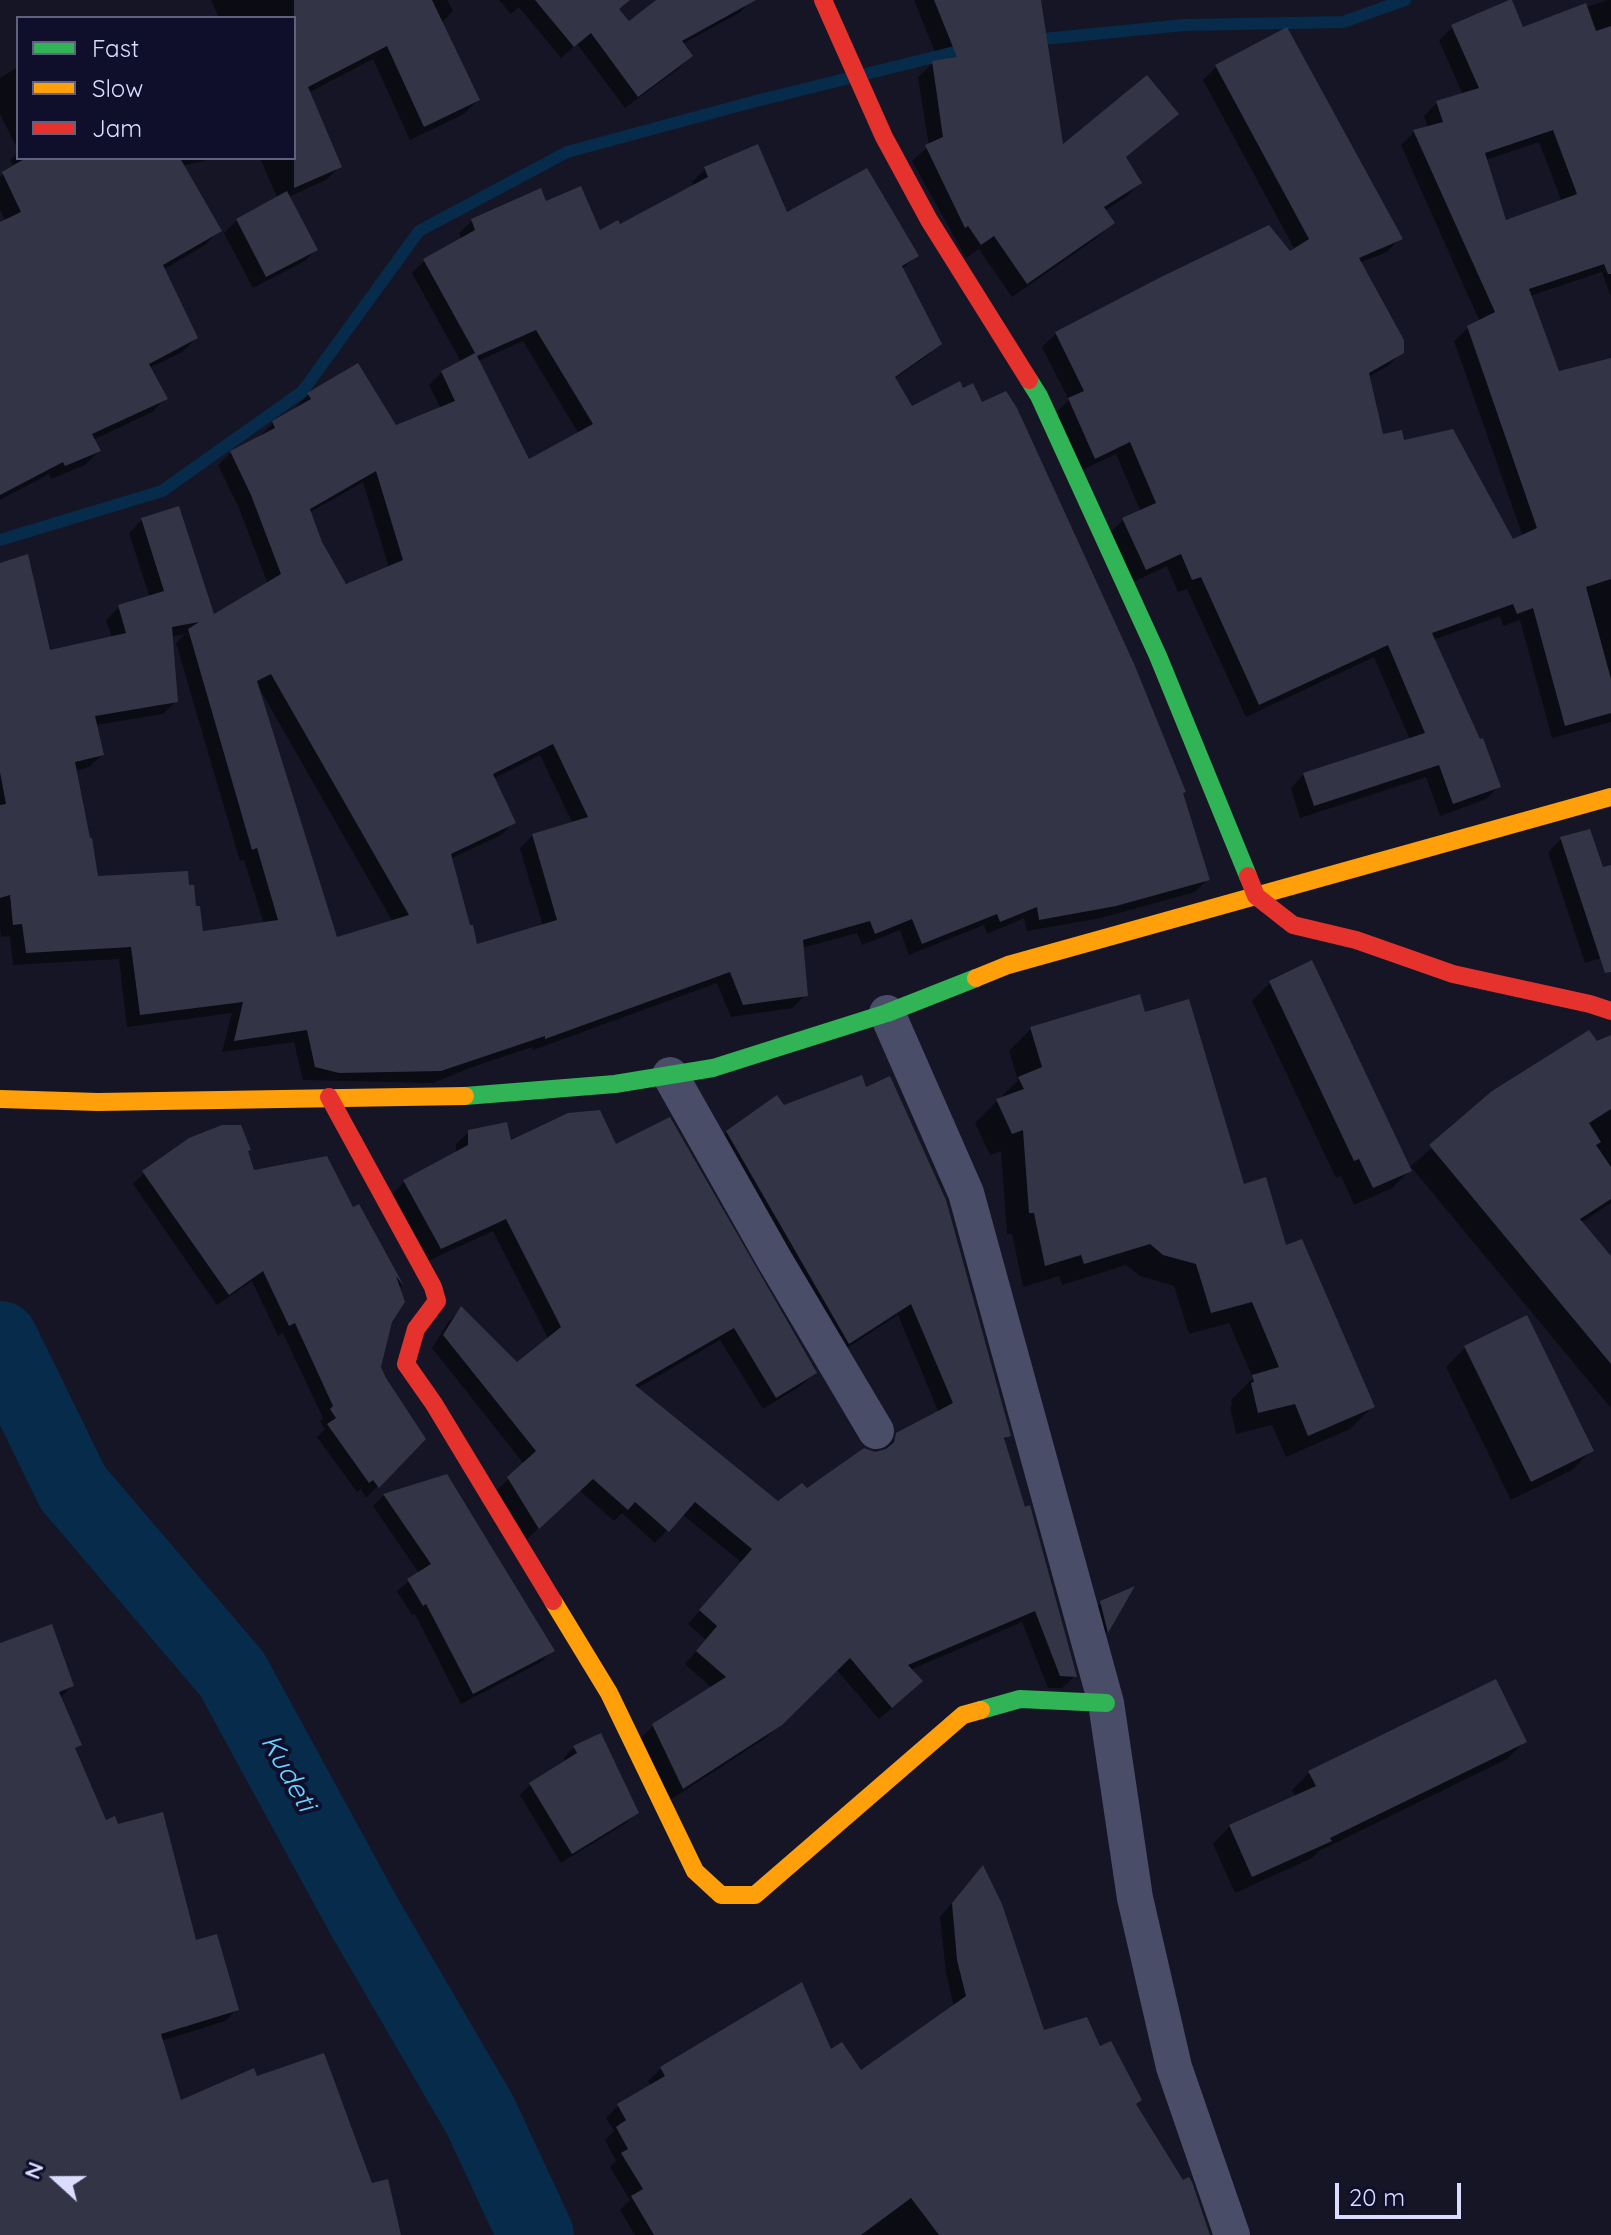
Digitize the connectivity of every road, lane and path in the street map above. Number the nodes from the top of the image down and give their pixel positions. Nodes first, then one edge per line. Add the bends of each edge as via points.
1 (823, 0) edge
2 (1611, 797) edge
3 (1256, 896) junction
4 (1611, 1011) edge
5 (887, 1013) junction
6 (670, 1075) junction
7 (329, 1097) junction
8 (0, 1099) edge
9 (876, 1431) dead end
10 (1106, 1703) junction
11 (1232, 2235) edge

1 - 3 street via 884,137 929,220 1039,396 1158,656
2 - 3 street
3 - 4 street via 1293,925 1356,940 1453,974
3 - 5 street via 1008,965
5 - 6 street via 713,1068
5 - 10 street via 966,1193
6 - 7 street via 464,1096
6 - 9 street
7 - 8 street
7 - 10 street via 433,1287 437,1301 416,1329 406,1364 609,1693 695,1871 721,1895 755,1895 963,1715 1020,1699
10 - 11 street via 1135,1898 1174,2067

